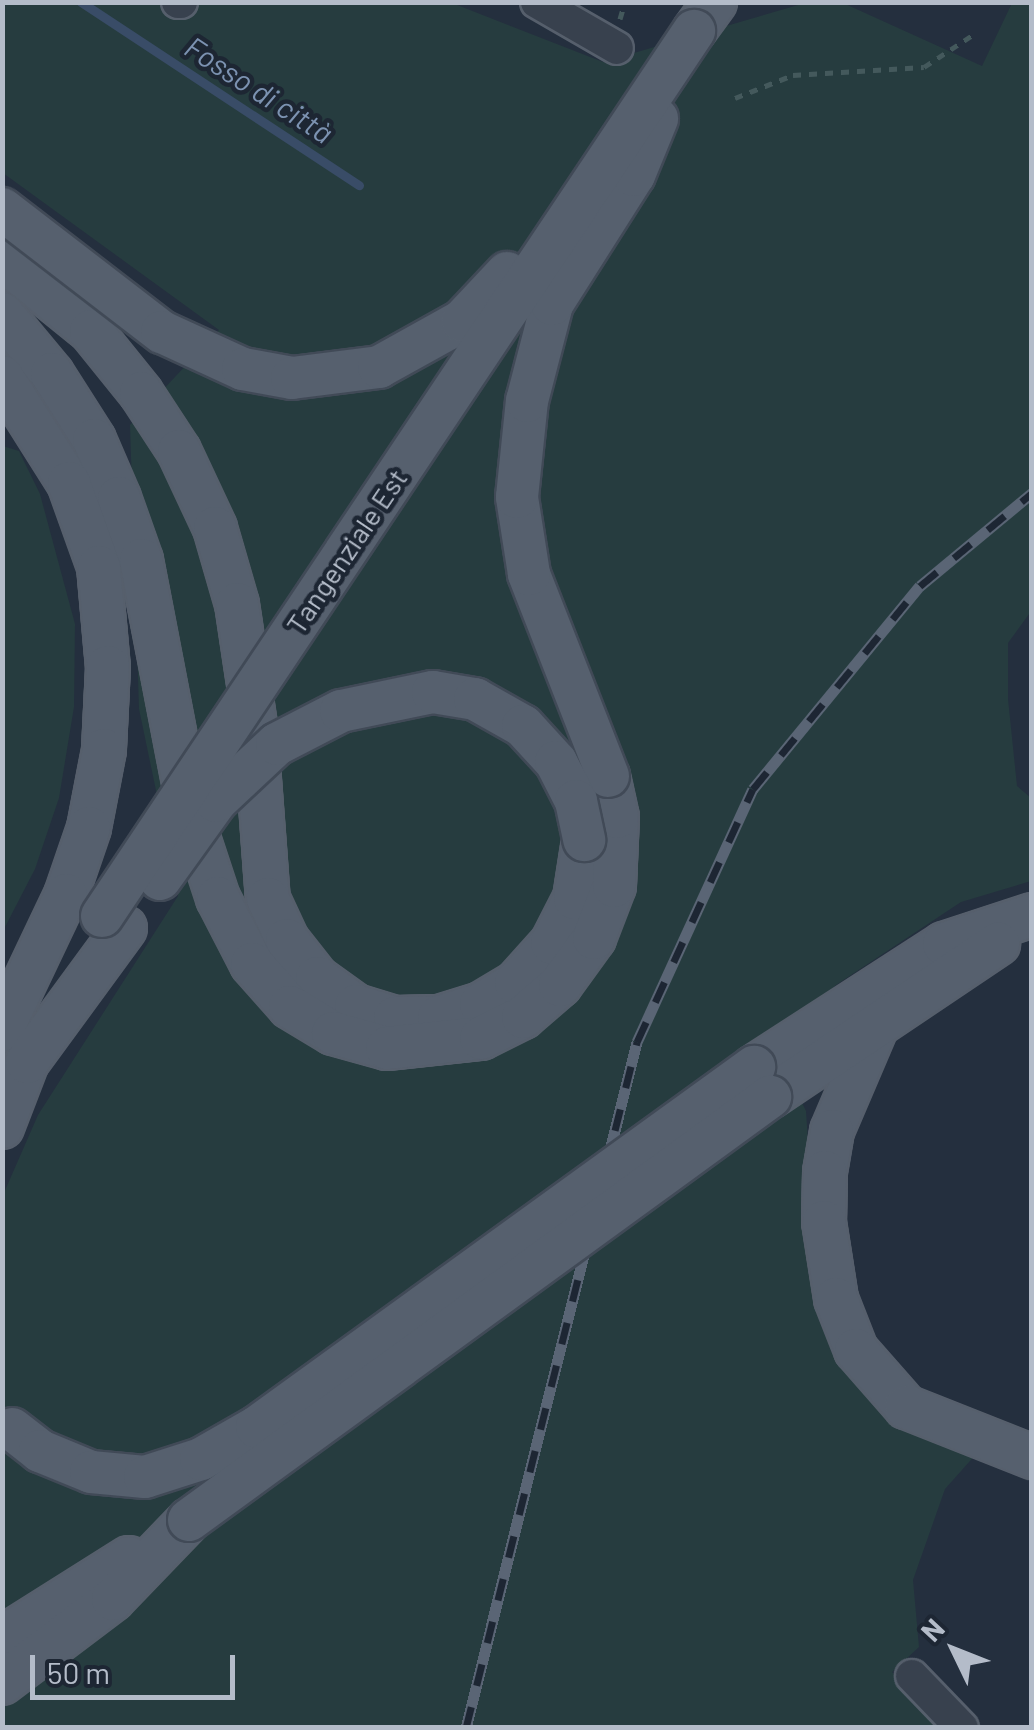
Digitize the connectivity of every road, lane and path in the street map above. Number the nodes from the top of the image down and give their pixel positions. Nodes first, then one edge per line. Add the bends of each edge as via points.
1 (537, 2) edge
2 (704, 17) edge
3 (974, 34) dead end
4 (617, 48) dead end
5 (735, 98) dead end
6 (2, 209) edge
7 (2, 260) edge
8 (2, 314) edge
9 (2, 377) edge
10 (98, 913) junction
11 (1032, 918) edge
12 (878, 1023) junction
13 (15, 1046) edge
14 (762, 1082) junction
15 (2, 1114) edge
16 (2, 1127) edge
17 (7, 1423) edge
18 (1032, 1457) edge
19 (189, 1520) junction
20 (2, 1638) edge
21 (912, 1676) dead end
22 (2, 1683) edge
23 (962, 1728) edge

1 - 4 street
2 - 6 main road, bridge via 462,321 379,367 292,378 198,352 162,332
2 - 8 main road, bridge via 634,175 552,304 527,401 517,497 530,574 608,776 617,817 614,886 594,938 560,985 523,1017 481,1038 387,1048 333,1033 290,1007 252,964 218,898 189,810 141,560 119,498 94,440
2 - 10 main road, Tangenziale Est, bridge
3 - 5 path via 924,67 793,76
7 - 10 main road, bridge via 92,332 141,393 215,528 238,604 255,724 257,760 258,778 262,852 268,898 287,940 317,978 356,1006 396,1018 438,1017 481,1004 516,983 552,944 575,898 584,840 576,802 556,762 523,726 476,700 432,692 389,697 341,711 277,744 265,756 253,767 216,801
9 - 10 main road via 69,483 99,567 108,666 104,750 89,828
10 - 13 main road, Tangenziale Est
11 - 12 main road
11 - 14 main road via 944,944
12 - 14 main road
12 - 18 main road via 832,1131 824,1222 836,1298 856,1350 906,1407
13 - 15 main road, Tangenziale Est
13 - 16 main road
14 - 17 main road, bridge via 258,1428 201,1460 145,1477 91,1472 40,1451
14 - 19 main road, bridge
19 - 20 main road
19 - 22 main road via 113,1600
21 - 23 street

